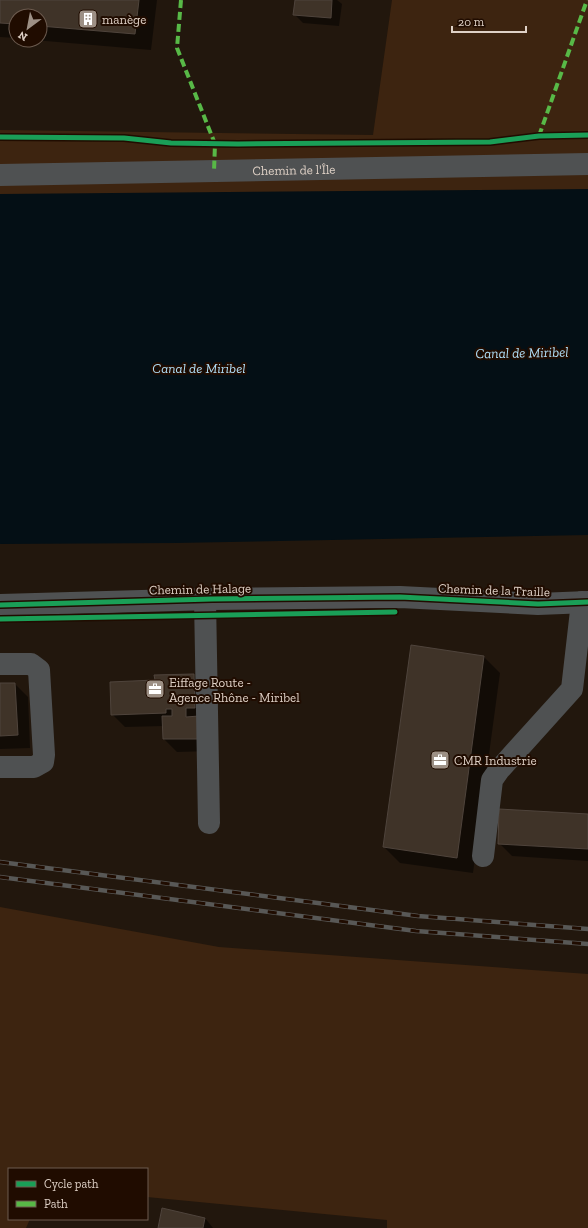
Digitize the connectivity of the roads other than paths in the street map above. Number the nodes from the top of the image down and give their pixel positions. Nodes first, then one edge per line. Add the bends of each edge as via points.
1 (588, 164) edge
2 (0, 175) edge
3 (400, 596) joint
4 (205, 599) junction
5 (585, 602) edge
6 (0, 605) edge
7 (0, 664) edge
8 (0, 767) edge
9 (209, 823) dead end
10 (483, 856) dead end

1 - 2 street, Chemin de l'Île
3 - 4 street, Chemin de Halage
3 - 5 street, Chemin de la Traille via 538,604
4 - 6 street, Chemin de Halage
4 - 9 street
5 - 10 street via 572,689 492,780
7 - 8 street via 31,664 40,670 44,755 43,762 34,767

